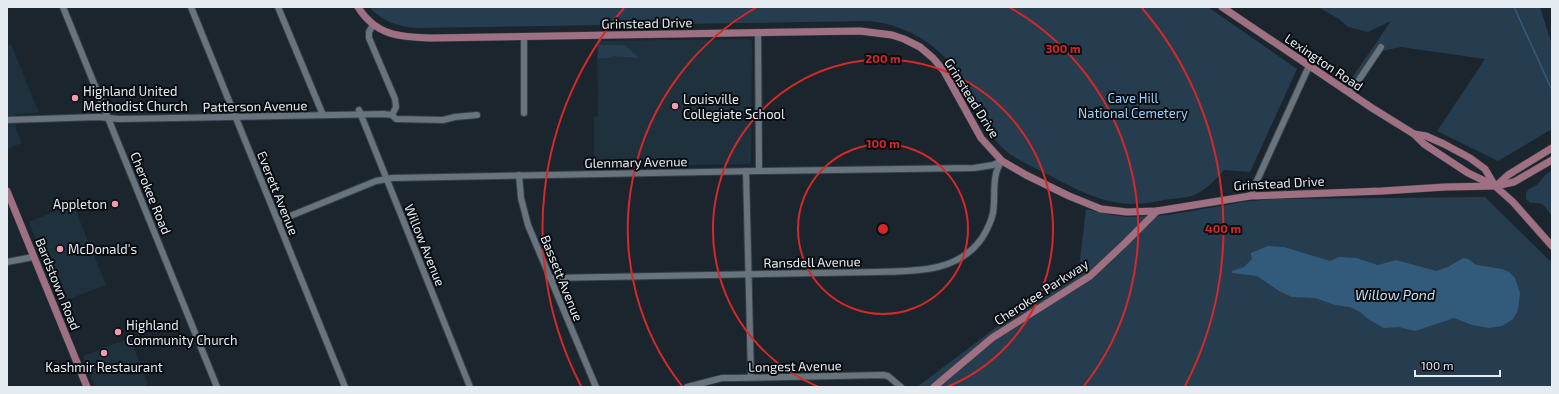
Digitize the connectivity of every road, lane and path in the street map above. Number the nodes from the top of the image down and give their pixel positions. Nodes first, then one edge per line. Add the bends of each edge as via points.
1 (62, 7) edge
2 (191, 7) edge
3 (278, 7) edge
4 (358, 7) edge
5 (1222, 7) edge
6 (373, 25) junction
7 (758, 33) junction
8 (524, 37) junction
9 (1381, 47) dead end
10 (1309, 66) junction
11 (1350, 93) junction
12 (360, 113) junction
13 (524, 113) dead end
14 (323, 115) junction
15 (392, 115) junction
16 (477, 115) dead end
17 (236, 117) junction
18 (108, 118) junction
19 (7, 120) edge
20 (1414, 134) junction
21 (1552, 148) edge
22 (1552, 160) edge
23 (1002, 161) junction
24 (746, 171) junction
25 (759, 171) junction
26 (519, 175) junction
27 (386, 179) junction
28 (1496, 186) junction
29 (7, 191) edge
30 (1250, 196) junction
31 (1157, 211) junction
32 (278, 221) junction
33 (1552, 246) edge
34 (33, 257) junction
35 (7, 262) edge
36 (749, 274) junction
37 (550, 278) junction
38 (751, 377) junction
39 (87, 387) edge
40 (217, 387) edge
41 (345, 387) edge
42 (470, 387) edge
43 (596, 387) edge
44 (688, 387) edge
45 (901, 387) edge
46 (934, 387) edge

1 - 18 street, Cherokee Road
2 - 17 street, Everett Avenue
3 - 14 street
4 - 6 main road, Grinstead Drive
5 - 10 main road, Lexington Road
6 - 8 main road, Grinstead Drive via 387,33 406,37
6 - 15 street via 369,38 395,99 396,107
7 - 8 main road, Grinstead Drive
7 - 23 main road, Grinstead Drive via 873,32 892,35 912,43 930,55 944,71 981,138
7 - 25 street
8 - 13 street
9 - 11 street
10 - 11 main road, Lexington Road
10 - 30 street
11 - 20 main road, Lexington Road
12 - 14 street, Patterson Avenue
12 - 15 street, Patterson Avenue
12 - 27 street, Willow Avenue
14 - 17 street, Patterson Avenue
15 - 16 street, Patterson Avenue via 396,119 443,120
17 - 18 street, Patterson Avenue
17 - 32 street, Everett Avenue
18 - 19 street, Patterson Avenue
18 - 40 street, Cherokee Road
20 - 28 main road, Lexington Road via 1424,144 1468,173
20 - 28 main road, Lexington Road via 1426,136 1470,158 1485,169
21 - 28 main road via 1508,175
22 - 28 main road, Grinstead Drive via 1514,182
23 - 25 street, Glenmary Avenue via 993,166 974,168
23 - 31 main road, Grinstead Drive via 1069,196 1101,209 1127,212
23 - 36 street, Ransdell Avenue via 996,172 994,202 988,228 962,258 914,271
24 - 25 street, Glenmary Avenue
24 - 26 street, Glenmary Avenue
24 - 36 street
26 - 27 street, Glenmary Avenue
26 - 37 street, Bassett Avenue via 524,212
27 - 32 street, Glenmary Avenue
27 - 42 street, Willow Avenue
28 - 30 main road, Grinstead Drive
28 - 33 main road, Lexington Road
29 - 34 main road, Bardstown Road
30 - 31 main road, Grinstead Drive
31 - 46 main road, Cherokee Parkway via 1090,276 992,338
32 - 41 street, Everett Avenue
34 - 35 street
34 - 39 main road, Bardstown Road
36 - 37 street, Ransdell Avenue
36 - 38 street
37 - 43 street, Bassett Avenue
38 - 44 street, Longest Avenue via 722,378
38 - 45 street, Longest Avenue via 883,375

